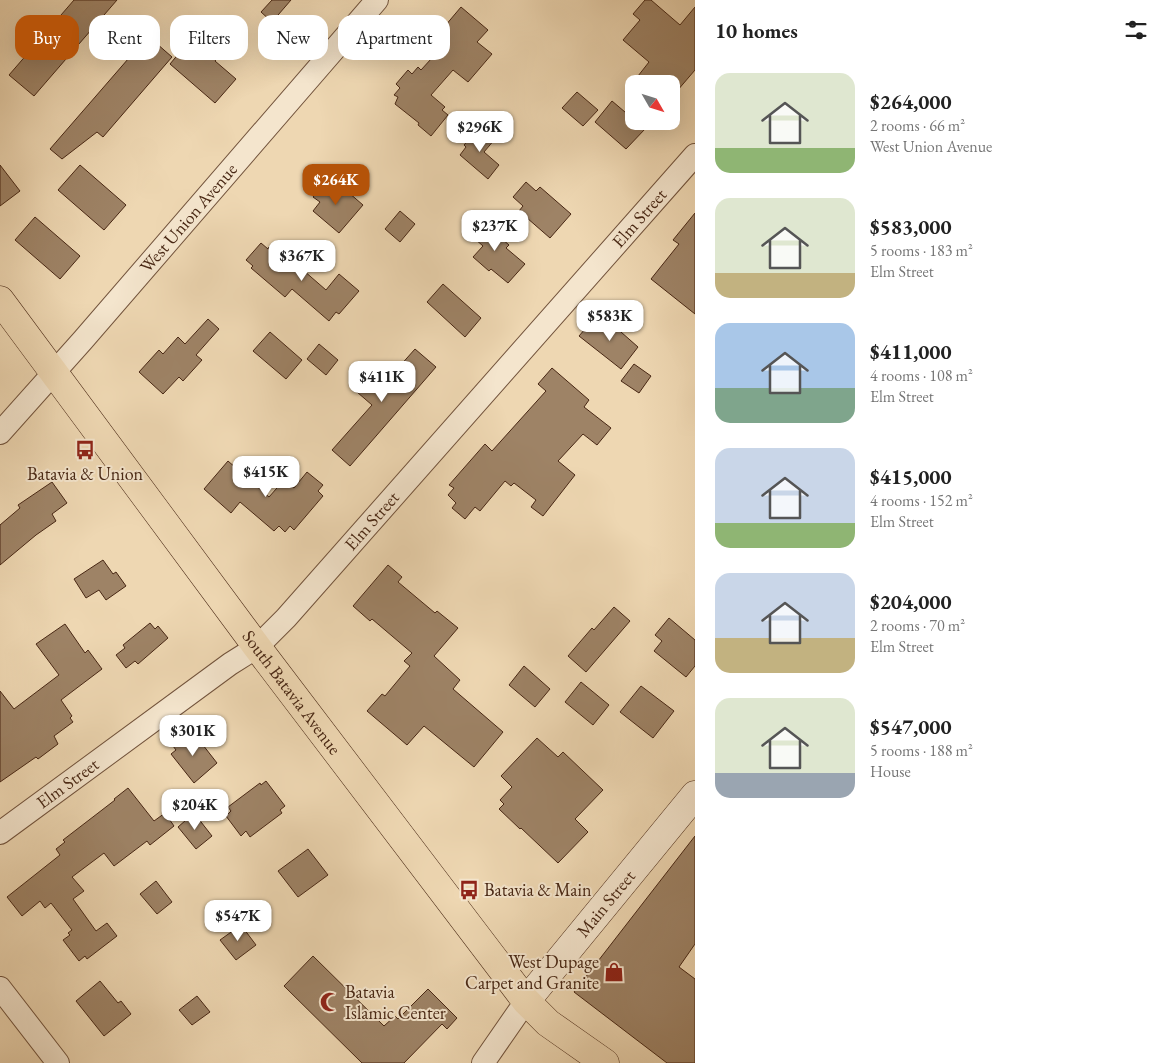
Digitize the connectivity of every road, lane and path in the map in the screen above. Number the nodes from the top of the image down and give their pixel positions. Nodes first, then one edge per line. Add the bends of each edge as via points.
1 (377, 0) edge
2 (695, 155) edge
3 (0, 300) edge
4 (54, 373) junction
5 (0, 434) edge
6 (257, 648) junction
7 (695, 795) edge
8 (0, 833) edge
9 (0, 988) edge
10 (526, 1001) junction
11 (58, 1063) edge
12 (483, 1063) edge
13 (605, 1063) edge

1 - 4 street, West Union Avenue
2 - 6 street, Elm Street
3 - 4 main road, South Batavia Avenue
4 - 5 street, West Union Avenue
4 - 6 main road, South Batavia Avenue
6 - 8 street, Elm Street via 230,664
6 - 10 main road, South Batavia Avenue
7 - 10 main road, Main Street
9 - 11 street
10 - 12 street, Main Street
10 - 13 main road, South Batavia Avenue via 548,1023

